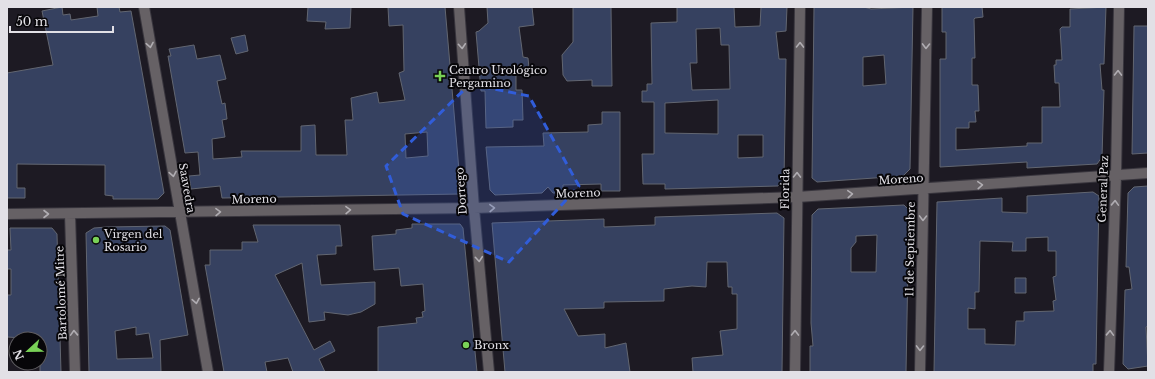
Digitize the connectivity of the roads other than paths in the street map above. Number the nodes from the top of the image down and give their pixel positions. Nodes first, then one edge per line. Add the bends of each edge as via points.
1 (144, 7) edge
2 (459, 7) edge
3 (800, 7) edge
4 (927, 7) edge
5 (1120, 7) edge
6 (1148, 173) edge
7 (1116, 176) junction
8 (923, 190) junction
9 (797, 197) junction
10 (474, 208) junction
11 (179, 212) junction
12 (7, 214) edge
13 (70, 214) junction
14 (75, 372) edge
15 (208, 372) edge
16 (489, 372) edge
17 (795, 372) edge
18 (920, 372) edge
19 (1109, 372) edge

1 -> 11 street, Saavedra
2 -> 10 street, Dorrego
9 -> 3 street, Florida
4 -> 8 street, 11 de Septiembre
7 -> 5 street, General Paz
6 - 7 street, Moreno
8 -> 7 street, Moreno
19 -> 7 street, General Paz
9 -> 8 street, Moreno
8 -> 18 street, 11 de Septiembre
10 -> 9 street, Moreno
17 -> 9 street, Florida
11 -> 10 street, Moreno
10 -> 16 street, Dorrego
11 - 13 street, Moreno
11 -> 15 street, Saavedra
12 -> 13 street, Moreno
14 -> 13 street, Bartolomé Mitre

